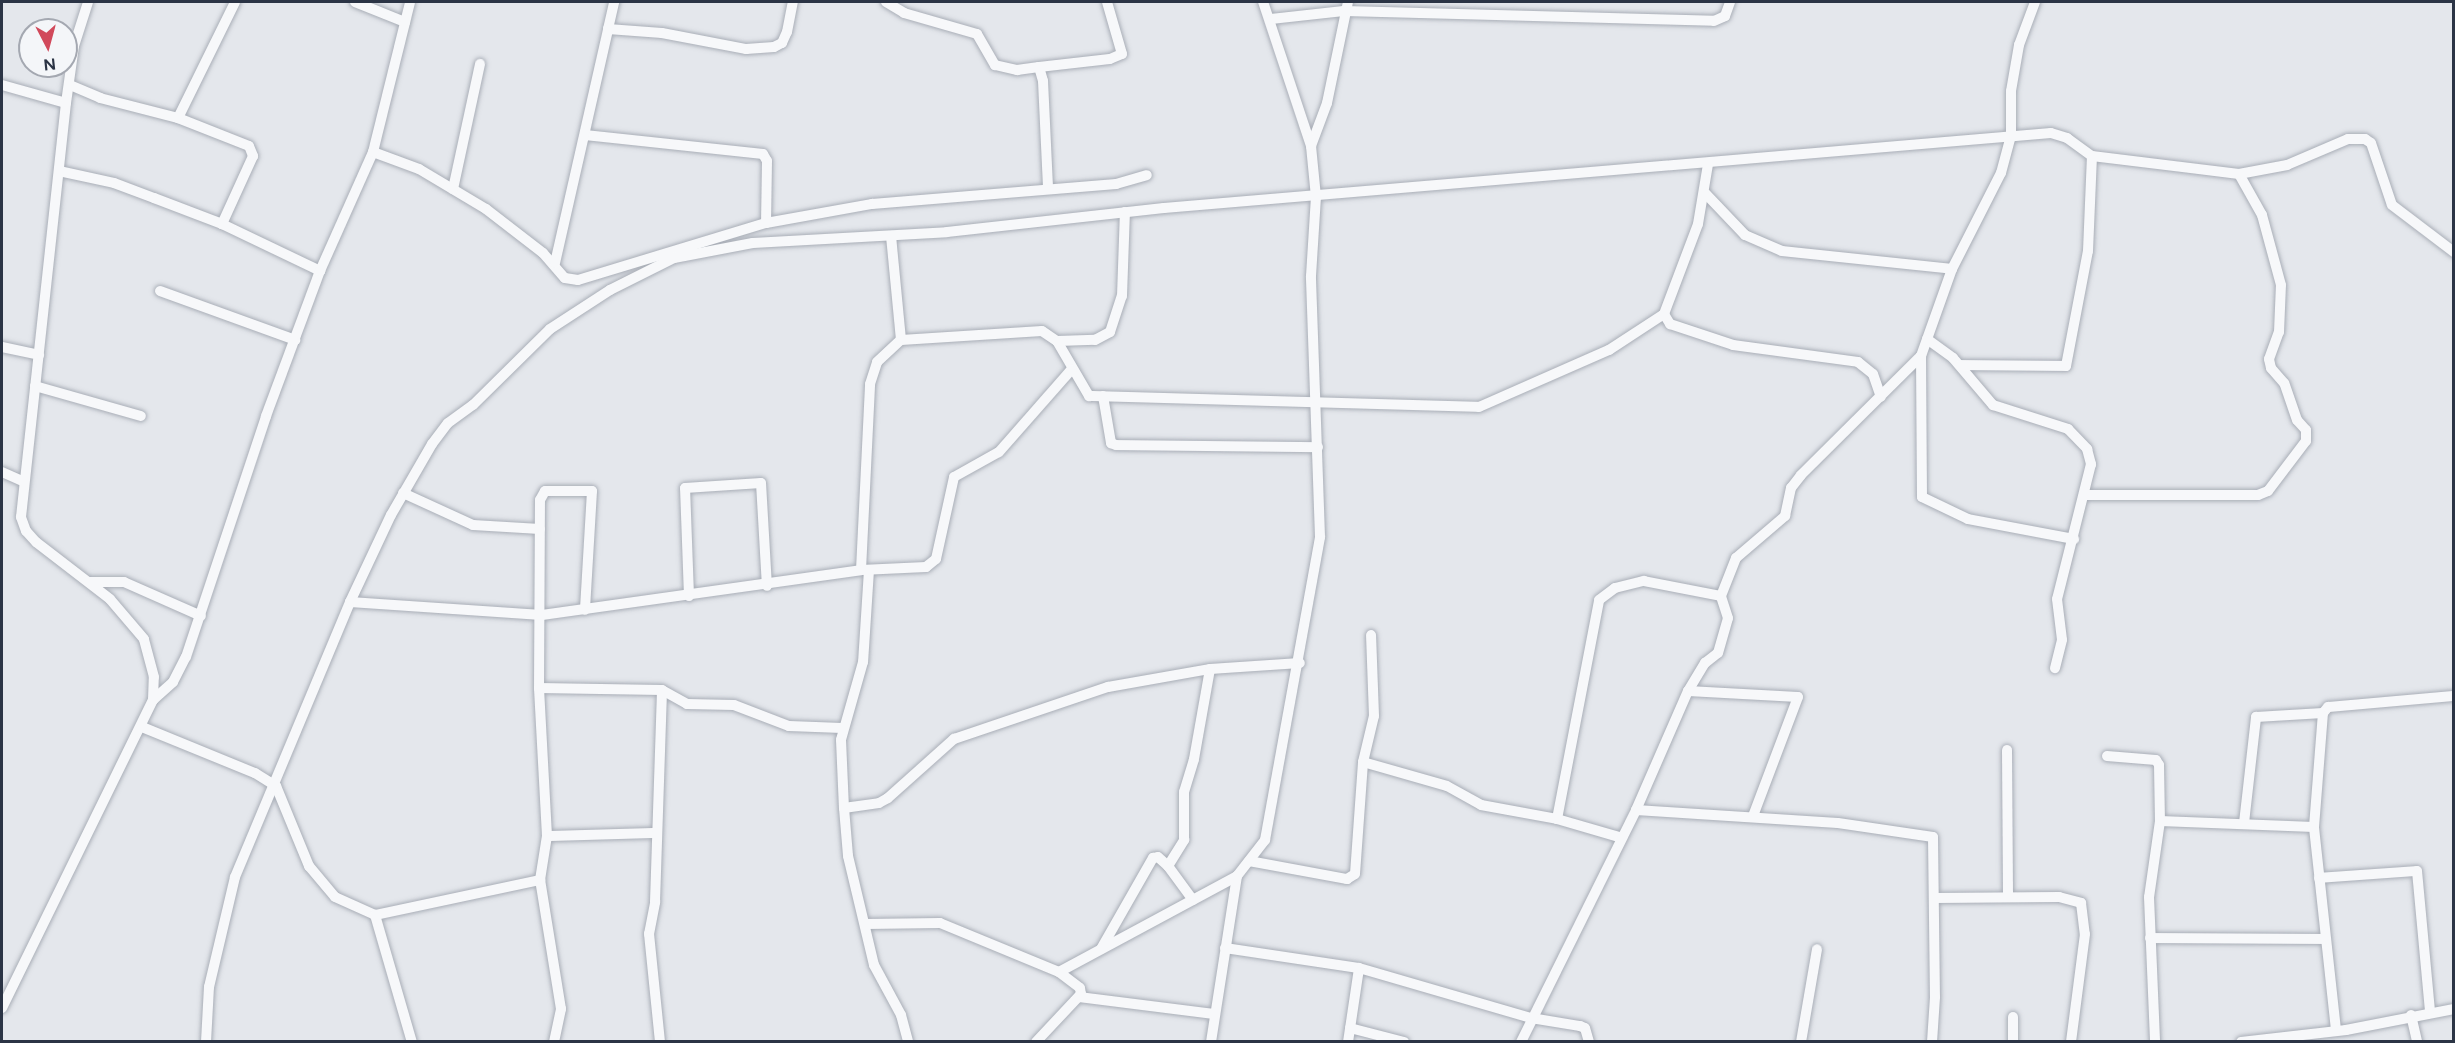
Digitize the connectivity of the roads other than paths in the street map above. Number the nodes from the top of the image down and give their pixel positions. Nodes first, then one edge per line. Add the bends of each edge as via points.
1 (88, 2) edge
2 (235, 2) edge
3 (355, 2) edge
4 (410, 2) edge
5 (614, 2) edge
6 (793, 2) edge
7 (886, 2) edge
8 (1107, 2) edge
9 (1263, 2) edge
10 (1730, 2) edge
11 (2035, 2) edge
12 (1346, 6) edge
13 (1270, 19) junction
14 (405, 22) junction
15 (608, 29) junction
16 (480, 64) dead end
17 (1039, 68) junction
18 (2, 85) edge
19 (70, 85) junction
20 (66, 103) junction
21 (178, 118) junction
22 (585, 135) junction
23 (2011, 135) junction
24 (1311, 146) junction
25 (373, 152) junction
26 (2092, 156) junction
27 (1708, 164) junction
28 (59, 171) junction
29 (2239, 174) junction
30 (1147, 175) dead end
31 (1048, 188) junction
32 (453, 189) junction
33 (1705, 193) junction
34 (1316, 197) junction
35 (1125, 212) junction
36 (766, 223) junction
37 (222, 224) junction
38 (891, 236) junction
39 (2454, 252) edge
40 (555, 263) junction
41 (1952, 269) junction
42 (320, 271) junction
43 (160, 291) dead end
44 (1664, 314) junction
45 (1927, 339) junction
46 (295, 340) junction
47 (901, 340) junction
48 (1057, 341) junction
49 (2, 347) edge
50 (39, 356) junction
51 (1921, 356) junction
52 (1960, 365) junction
53 (1071, 370) junction
54 (35, 386) junction
55 (1103, 396) junction
56 (1881, 396) junction
57 (1316, 404) junction
58 (141, 416) dead end
59 (1318, 447) junction
60 (2, 472) edge
61 (24, 482) junction
62 (403, 493) junction
63 (2084, 495) junction
64 (540, 530) junction
65 (2074, 539) junction
66 (865, 570) junction
67 (89, 582) junction
68 (767, 586) junction
69 (689, 596) junction
70 (1721, 596) junction
71 (350, 602) junction
72 (585, 610) junction
73 (542, 615) junction
74 (201, 616) junction
75 (1371, 635) dead end
76 (1300, 663) junction
77 (2055, 668) dead end
78 (1210, 669) junction
79 (539, 688) junction
80 (662, 690) junction
81 (1688, 691) junction
82 (2454, 696) edge
83 (153, 700) junction
84 (2323, 713) junction
85 (142, 727) junction
86 (842, 728) junction
87 (2007, 750) dead end
88 (2107, 756) dead end
89 (1363, 762) junction
90 (276, 786) junction
91 (844, 808) junction
92 (1636, 810) junction
93 (1753, 816) junction
94 (1557, 819) junction
95 (2160, 821) junction
96 (2244, 824) junction
97 (2314, 827) junction
98 (656, 834) junction
99 (547, 836) junction
100 (1619, 837) junction
101 (1249, 861) junction
102 (1168, 866) junction
103 (1237, 876) junction
104 (2319, 878) junction
105 (540, 880) junction
106 (2008, 896) junction
107 (1935, 898) junction
108 (1193, 900) junction
109 (375, 915) junction
110 (866, 924) junction
111 (2150, 938) junction
112 (2325, 939) junction
113 (1225, 948) junction
114 (1817, 949) dead end
115 (1101, 950) junction
116 (1359, 968) junction
117 (1059, 972) junction
118 (1079, 997) junction
119 (2, 1008) edge
120 (2454, 1009) edge
121 (2430, 1011) junction
122 (1214, 1014) junction
123 (2411, 1015) junction
124 (2013, 1017) dead end
125 (1531, 1018) junction
126 (1350, 1028) junction
127 (2341, 1030) junction
128 (206, 1041) edge
129 (412, 1041) edge
130 (554, 1041) edge
131 (660, 1041) edge
132 (908, 1041) edge
133 (1036, 1041) edge
134 (1211, 1041) edge
135 (1347, 1041) edge
136 (1404, 1041) edge
137 (1521, 1041) edge
138 (1589, 1041) edge
139 (1801, 1041) edge
140 (1932, 1041) edge
141 (2013, 1041) edge
142 (2071, 1041) edge
143 (2155, 1041) edge
144 (2241, 1041) edge
145 (2349, 1041) edge
146 (2417, 1041) edge

1 - 19 street via 74,46
2 - 21 street
3 - 14 street
4 - 14 street
5 - 15 street
6 - 15 street via 787,32 782,43 774,46 746,49 662,33
7 - 17 street via 904,13 977,34 995,65 1017,70
8 - 17 street via 1122,54
9 - 13 street
10 - 12 street via 1725,16 1714,21
11 - 23 street via 2019,45 2011,91
12 - 13 street
12 - 24 street via 1327,103
13 - 24 street
14 - 25 street
15 - 22 street
16 - 32 street
17 - 31 street via 1043,81
18 - 20 street
19 - 20 street
19 - 21 street via 100,98
20 - 28 street
21 - 37 street via 249,146 253,156
22 - 36 street via 763,154 767,161
22 - 40 street
23 - 26 street via 2051,133 2067,138
23 - 27 street
23 - 41 street via 2001,173
24 - 34 street
25 - 32 street via 419,169
25 - 42 street
26 - 29 street
26 - 52 street via 2088,251 2066,366
27 - 33 street
27 - 34 street
28 - 37 street via 114,183
28 - 50 street
29 - 39 street via 2287,165 2348,139 2365,138 2371,143 2392,205
29 - 63 street via 2262,215 2281,285 2279,332 2269,359 2271,368 2284,382 2296,420 2306,430 2306,441 2268,491 2258,495
30 - 31 street via 1116,184
31 - 36 street via 872,204
32 - 40 street via 486,209
33 - 41 street via 1745,235 1782,251
33 - 44 street via 1698,224
34 - 35 street
34 - 57 street via 1311,276
35 - 38 street
35 - 48 street via 1122,296 1110,332 1095,340
36 - 40 street via 578,280 565,278
37 - 42 street
38 - 47 street
38 - 62 street via 724,246 674,258 610,290 550,329 473,405 448,423
41 - 45 street
42 - 46 street
43 - 46 street
44 - 56 street via 1670,324 1733,345 1858,362 1873,374
44 - 57 street via 1609,350 1479,407
45 - 51 street
45 - 52 street
46 - 74 street
47 - 48 street via 1042,331
47 - 66 street via 877,362 870,384
48 - 53 street
49 - 50 street
50 - 54 street
51 - 56 street
51 - 65 street via 1922,497 1968,519
52 - 63 street via 1998,408 2068,429 2079,438 2091,464
53 - 55 street via 1084,393
53 - 66 street via 999,452 954,477 932,564
54 - 58 street
54 - 61 street
55 - 57 street
55 - 59 street via 1112,443 1116,445
56 - 70 street via 1801,475 1791,488 1788,511 1736,558
57 - 59 street
59 - 76 street via 1319,560
60 - 61 street
61 - 67 street via 21,517 26,531
62 - 64 street via 473,525
62 - 71 street
63 - 65 street
64 - 72 street via 541,494 592,491
64 - 73 street
65 - 77 street via 2057,599 2062,640
66 - 68 street
66 - 86 street via 863,662
67 - 74 street via 124,582
67 - 83 street via 110,599 144,639 154,677
68 - 69 street
68 - 69 street via 761,483 685,488
69 - 72 street
70 - 81 street via 1728,618 1718,653 1705,663
70 - 94 street via 1644,581 1615,588 1599,600
71 - 73 street
71 - 90 street
72 - 73 street
73 - 79 street
74 - 83 street via 173,682
75 - 89 street via 1374,716
76 - 78 street
76 - 101 street via 1265,840
78 - 91 street via 1108,687 954,739 888,798
78 - 102 street via 1184,792 1184,840
79 - 80 street
79 - 99 street
80 - 86 street via 687,704 734,705 789,726
80 - 98 street
81 - 92 street
81 - 93 street via 1798,697
82 - 84 street via 2328,707
83 - 85 street
84 - 96 street via 2256,717
84 - 97 street
85 - 90 street via 255,773
85 - 119 street
86 - 91 street
87 - 106 street
88 - 95 street via 2156,760
89 - 94 street via 1447,786 1481,805
89 - 101 street via 1353,878
90 - 109 street via 309,866 336,897
90 - 128 street via 235,877 220,927 206,1010
91 - 110 street via 848,856
92 - 93 street
92 - 100 street
93 - 107 street via 1933,837
94 - 100 street
95 - 96 street
95 - 111 street via 2149,897
96 - 97 street
97 - 104 street
98 - 99 street
98 - 131 street via 655,902 649,934
99 - 105 street
100 - 125 street
101 - 103 street
102 - 108 street
102 - 115 street via 1158,857 1148,863
103 - 108 street
103 - 113 street
104 - 112 street
104 - 121 street via 2417,871
105 - 109 street
105 - 130 street via 561,1009
106 - 107 street
106 - 142 street via 2059,897 2080,903 2084,909 2083,952
107 - 140 street
108 - 115 street
109 - 129 street
110 - 117 street via 940,923
110 - 132 street via 874,965 901,1015
111 - 112 street
111 - 143 street
112 - 127 street
113 - 116 street
113 - 122 street
114 - 139 street
115 - 117 street
116 - 125 street
116 - 126 street
117 - 118 street via 1080,988
118 - 122 street
118 - 133 street
120 - 121 street
121 - 123 street
122 - 134 street
123 - 127 street
123 - 146 street
124 - 141 street
125 - 137 street
125 - 138 street via 1585,1028
126 - 135 street
126 - 136 street
127 - 144 street
127 - 145 street

